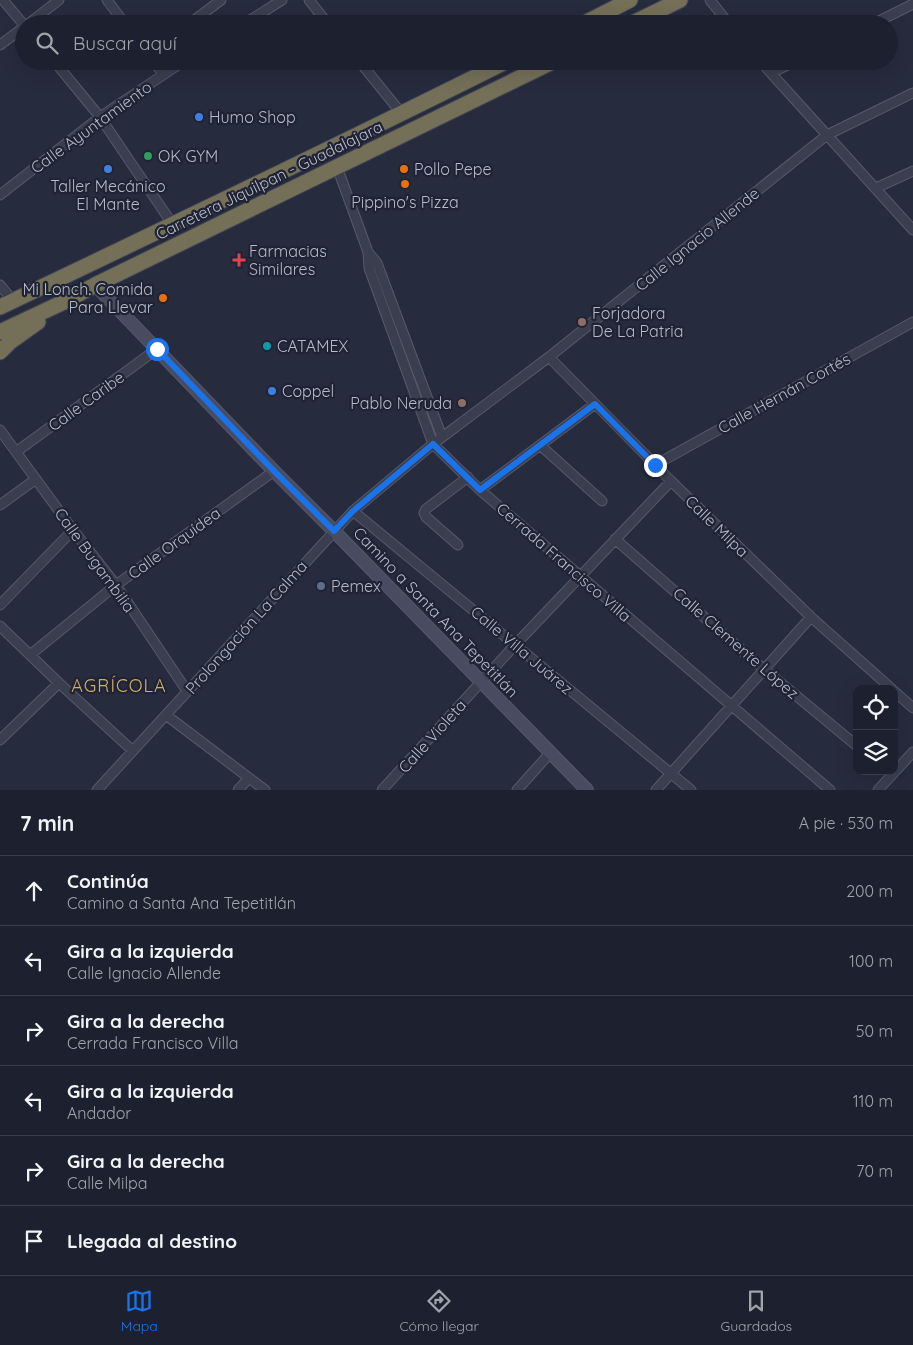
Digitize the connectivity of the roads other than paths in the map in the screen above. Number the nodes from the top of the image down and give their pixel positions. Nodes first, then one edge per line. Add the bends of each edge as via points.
1 (3, 0) edge
2 (59, 0) edge
3 (107, 0) edge
4 (221, 0) edge
5 (282, 0) edge
6 (309, 0) edge
7 (630, 0) edge
8 (680, 0) edge
9 (710, 0) edge
10 (913, 4) edge
11 (15, 15) edge
12 (40, 15) edge
13 (118, 15) edge
14 (201, 15) edge
15 (258, 15) edge
16 (321, 15) edge
17 (601, 15) edge
18 (649, 15) edge
19 (722, 15) edge
20 (891, 15) edge
21 (15, 33) edge
22 (0, 45) edge
23 (61, 70) edge
24 (160, 70) edge
25 (169, 70) edge
26 (366, 70) edge
27 (489, 70) edge
28 (536, 70) edge
29 (768, 70) edge
30 (777, 70) edge
31 (771, 73) junction
32 (163, 74) junction
33 (913, 93) edge
34 (402, 114) junction
35 (100, 117) junction
36 (827, 135) junction
37 (337, 167) junction
38 (913, 171) edge
39 (876, 188) junction
40 (0, 195) edge
41 (173, 225) junction
42 (913, 230) edge
43 (368, 252) junction
44 (0, 284) edge
45 (94, 284) junction
46 (68, 300) junction
47 (4, 305) edge
48 (913, 322) edge
49 (0, 332) edge
50 (157, 349) junction
51 (0, 352) edge
52 (548, 357) junction
53 (595, 404) junction
54 (0, 430) edge
55 (442, 437) junction
56 (433, 444) junction
57 (540, 445) junction
58 (16, 452) junction
59 (655, 465) junction
60 (274, 471) junction
61 (468, 477) junction
62 (36, 479) junction
63 (671, 481) junction
64 (480, 490) junction
65 (602, 501) dead end
66 (0, 505) edge
67 (353, 511) junction
68 (73, 530) junction
69 (334, 531) junction
70 (615, 540) junction
71 (458, 545) dead end
72 (581, 576) junction
73 (116, 585) junction
74 (0, 605) edge
75 (811, 617) junction
76 (0, 626) edge
77 (515, 645) junction
78 (30, 655) junction
79 (764, 668) junction
80 (482, 681) junction
81 (59, 683) junction
82 (887, 685) edge
83 (187, 691) junction
84 (898, 694) edge
85 (731, 705) junction
86 (913, 708) edge
87 (166, 714) junction
88 (0, 740) edge
89 (853, 743) edge
90 (133, 751) junction
91 (551, 752) junction
92 (913, 752) edge
93 (898, 766) edge
94 (671, 773) junction
95 (888, 775) edge
96 (249, 778) junction
97 (97, 790) edge
98 (238, 790) edge
99 (265, 790) edge
100 (382, 790) edge
101 (517, 790) edge
102 (587, 790) edge
103 (656, 790) edge
104 (691, 790) edge
105 (830, 790) edge
106 (878, 790) edge

1 - 11 street
2 - 12 street
3 - 13 street
4 - 14 street
5 - 15 street
6 - 16 street
7 - 17 highway
8 - 18 highway
9 - 19 street
10 - 20 street
21 - 22 street
23 - 35 street
24 - 32 street
25 - 32 street, Calle Ayuntamiento
26 - 34 street
27 - 34 highway, Carretera Jiquilpan - Guadalajara
28 - 37 highway, Carretera Jiquilpan - Guadalajara
29 - 31 street
30 - 31 street
31 - 36 street
32 - 35 street, Calle Ayuntamiento
33 - 36 street, Calle Ignacio Allende
34 - 41 highway, Carretera Jiquilpan - Guadalajara
35 - 40 street, Calle Ayuntamiento
35 - 41 street
36 - 39 street
36 - 52 street, Calle Ignacio Allende
37 - 43 street, Cerrada Francisco Villa
37 - 45 highway, Carretera Jiquilpan - Guadalajara
38 - 39 street
39 - 42 street
41 - 47 highway, Carretera Jiquilpan - Guadalajara
43 - 55 street, Cerrada Francisco Villa via 377,263
43 - 56 street, Cerrada Francisco Villa via 368,268
44 - 47 street
45 - 46 highway, Carretera Jiquilpan - Guadalajara
45 - 50 street, Camino a Santa Ana Tepetitlán
46 - 49 highway, Carretera Jiquilpan - Guadalajara
46 - 51 highway
48 - 59 street, Calle Hernán Cortés
50 - 58 street, Calle Caribe
50 - 60 street, Camino a Santa Ana Tepetitlán
52 - 53 street, Calle Milpa
52 - 55 street, Calle Ignacio Allende
53 - 57 street
53 - 59 street, Calle Milpa
54 - 58 street, Calle Bugambilia
55 - 56 street, Calle Ignacio Allende
56 - 61 street, Cerrada Francisco Villa
56 - 67 street, Calle Ignacio Allende
57 - 64 street
57 - 65 street
58 - 62 street, Calle Bugambilia
59 - 63 street, Calle Milpa
60 - 69 street, Camino a Santa Ana Tepetitlán
60 - 73 street, Calle Orquídea
61 - 64 street, Cerrada Francisco Villa
61 - 71 street via 424,513
62 - 66 street
62 - 68 street, Calle Bugambilia
63 - 70 street
63 - 75 street, Calle Milpa
64 - 72 street, Cerrada Francisco Villa
67 - 69 street, Calle Ignacio Allende
67 - 77 street, Calle Villa Juárez
68 - 73 street, Calle Bugambilia
68 - 74 street
69 - 80 street, Camino a Santa Ana Tepetitlán
69 - 83 street, Prolongación La Calma
70 - 72 street
70 - 79 street, Calle Clemente López
72 - 77 street
72 - 85 street, Cerrada Francisco Villa
73 - 78 street, Calle Orquídea
73 - 83 street, Calle Bugambilia
75 - 79 street
75 - 82 street, Calle Milpa
76 - 78 street
77 - 80 street
77 - 94 street, Calle Villa Juárez
78 - 81 street
79 - 85 street
79 - 89 street, Calle Clemente López
80 - 91 street, Camino a Santa Ana Tepetitlán
80 - 100 street, Calle Violeta
81 - 88 street
81 - 90 street
83 - 87 street, Prolongación La Calma
84 - 86 street, Calle Milpa
85 - 94 street
85 - 105 street, Cerrada Francisco Villa
87 - 90 street, Prolongación La Calma
87 - 96 street
90 - 97 street, Prolongación La Calma
91 - 101 street
91 - 102 street, Camino a Santa Ana Tepetitlán
92 - 93 street
94 - 103 street
94 - 104 street, Calle Villa Juárez
95 - 106 street
96 - 98 street
96 - 99 street

